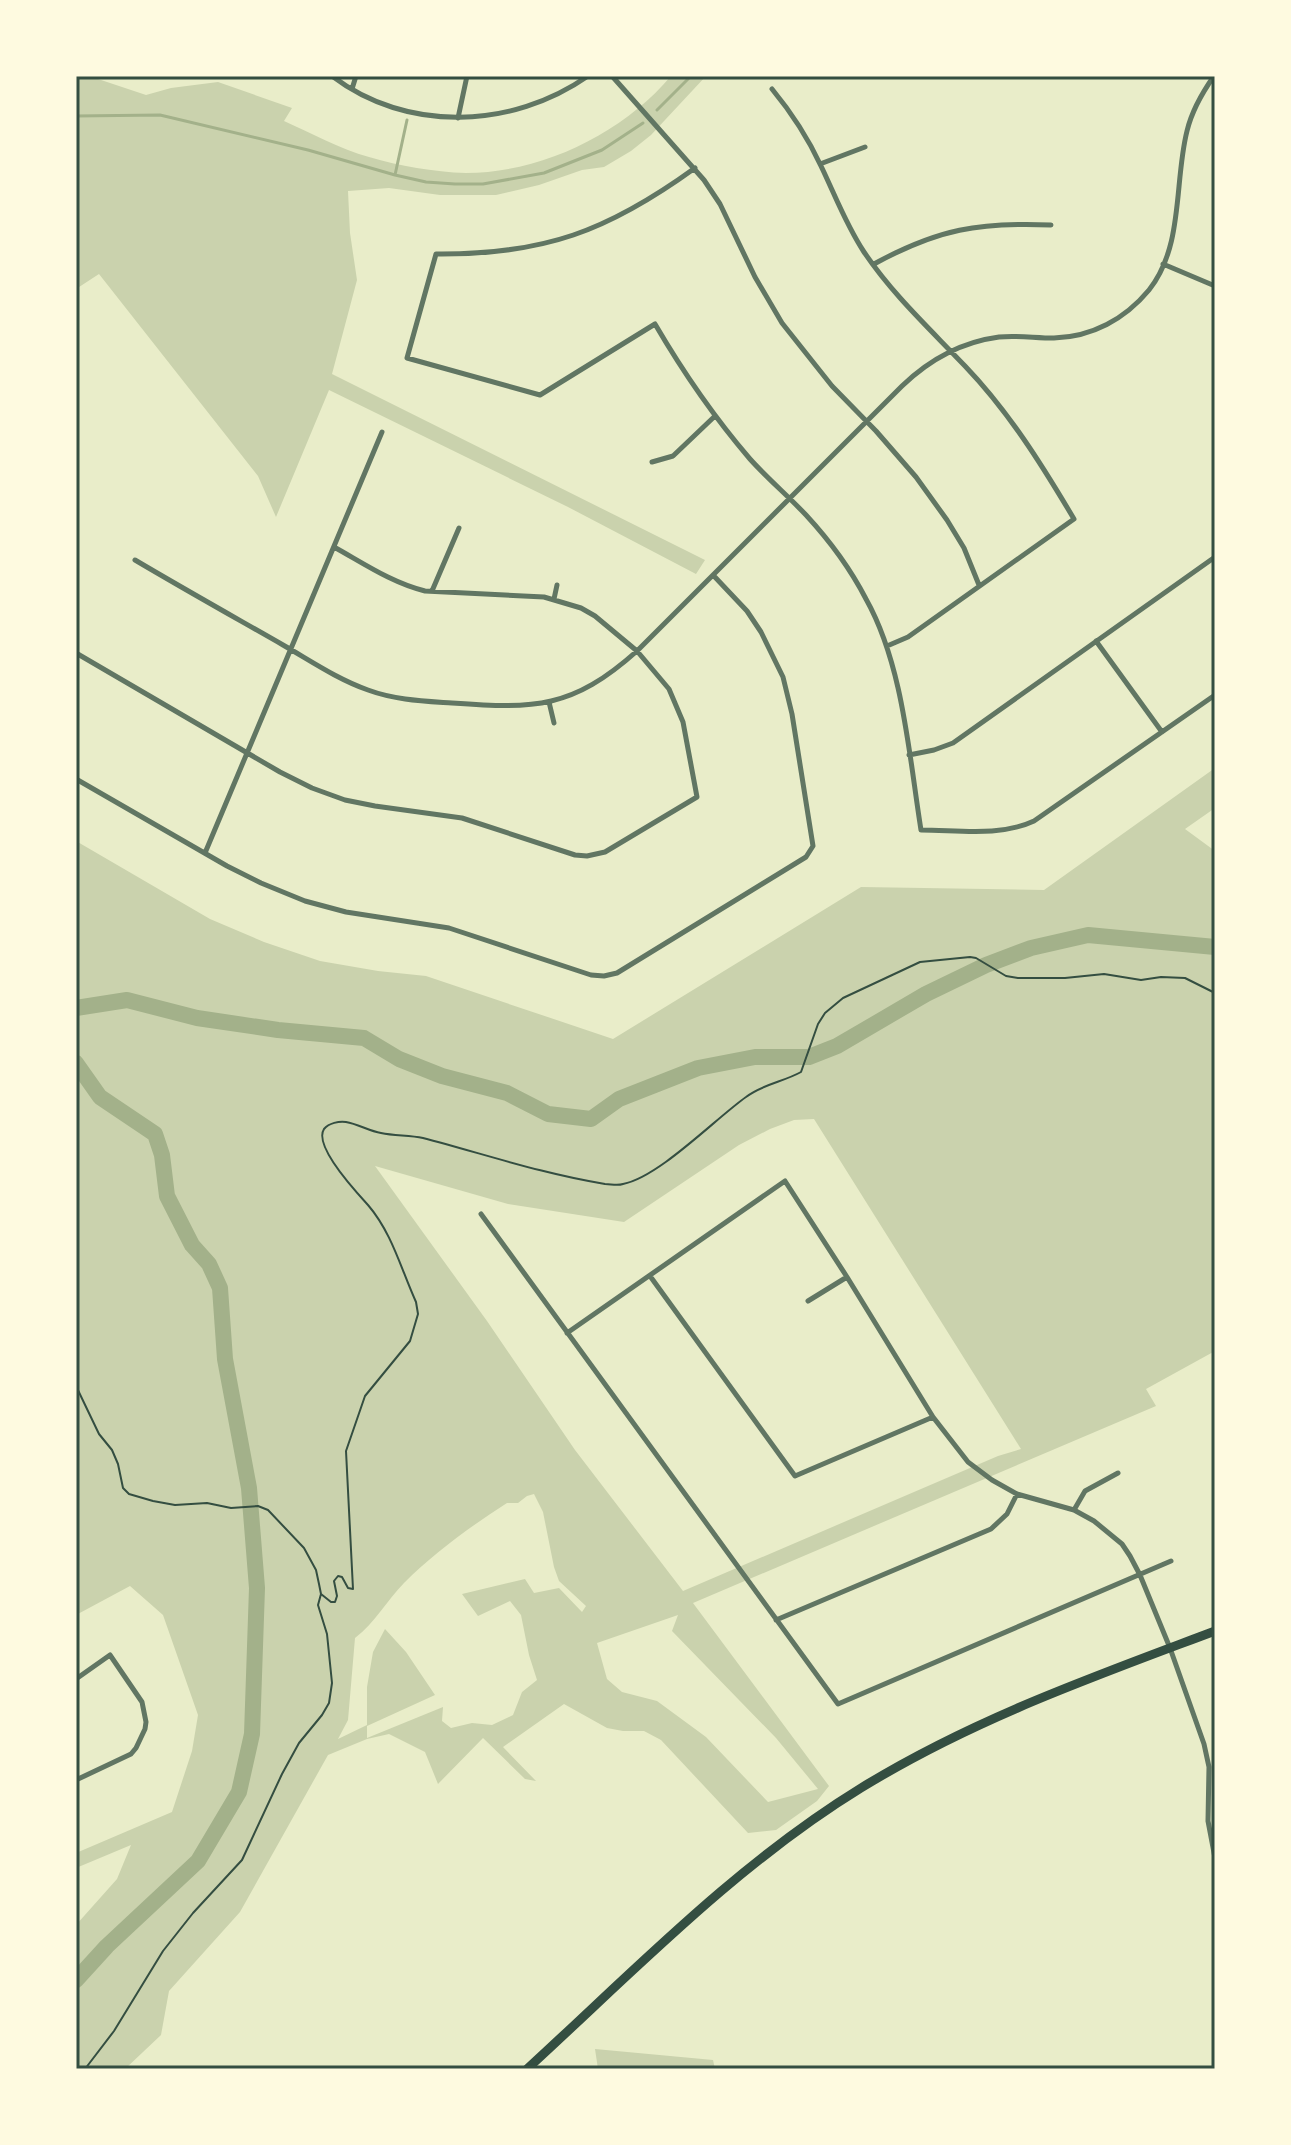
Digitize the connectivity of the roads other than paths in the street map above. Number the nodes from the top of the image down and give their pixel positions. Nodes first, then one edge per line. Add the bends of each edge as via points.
1 (332, 76) edge
2 (356, 76) edge
3 (467, 76) edge
4 (588, 76) edge
5 (612, 76) edge
6 (1214, 76) edge
7 (352, 89) junction
8 (772, 89) dead end
9 (458, 118) junction
10 (865, 147) dead end
11 (820, 164) junction
12 (695, 168) junction
13 (1051, 225) dead end
14 (874, 264) junction
15 (1163, 264) junction
16 (1215, 286) edge
17 (950, 351) junction
18 (715, 416) junction
19 (867, 421) junction
20 (382, 432) dead end
21 (652, 462) dead end
22 (790, 499) junction
23 (459, 528) dead end
24 (334, 547) junction
25 (1215, 557) edge
26 (135, 560) dead end
27 (713, 575) junction
28 (557, 585) dead end
29 (979, 585) junction
30 (432, 591) junction
31 (554, 599) junction
32 (1096, 641) junction
33 (887, 646) junction
34 (290, 649) junction
35 (637, 651) junction
36 (76, 653) edge
37 (1215, 695) edge
38 (549, 702) junction
39 (554, 723) dead end
40 (1162, 732) junction
41 (247, 752) junction
42 (909, 755) junction
43 (76, 779) edge
44 (205, 853) junction
45 (481, 1214) dead end
46 (650, 1276) junction
47 (847, 1277) junction
48 (808, 1301) dead end
49 (567, 1333) junction
50 (933, 1417) junction
51 (1118, 1473) dead end
52 (1017, 1494) junction
53 (1074, 1510) junction
54 (1171, 1561) dead end
55 (1140, 1575) junction
56 (776, 1620) junction
57 (1215, 1631) edge
58 (1170, 1648) junction
59 (76, 1679) edge
60 (76, 1780) edge
61 (1215, 1858) edge
62 (527, 2069) edge

1 - 7 street
2 - 7 street
3 - 9 street
4 - 9 street via 530,106
5 - 12 street
6 - 15 street via 1187,132
7 - 9 street via 418,114
8 - 11 street
10 - 11 street
11 - 14 street via 839,208
12 - 18 street via 624,214 560,240 499,251 436,254 407,358 540,395 655,324
12 - 19 street via 720,204 782,323
13 - 14 street via 1009,223 952,231
14 - 17 street
15 - 16 street
15 - 17 street via 1137,302 1098,328 1063,337 997,338
17 - 19 street via 916,373
17 - 29 street via 1035,453 1074,519
18 - 21 street via 673,456
18 - 22 street
19 - 22 street
19 - 29 street via 947,520
20 - 24 street
22 - 27 street
22 - 33 street via 849,569
23 - 30 street
24 - 30 street via 411,588
24 - 34 street
25 - 32 street
26 - 34 street
27 - 35 street
27 - 44 street via 747,611 783,677 813,846 806,857 617,973 591,975 449,928 305,901
28 - 31 street
29 - 33 street via 908,637
30 - 31 street
31 - 35 street via 595,616
32 - 40 street
32 - 42 street via 953,743
33 - 42 street
34 - 38 street via 370,691 413,701 505,707
34 - 41 street
35 - 38 street via 596,683
35 - 41 street via 678,707 697,797 596,855 575,855 462,818 345,800 301,783
36 - 41 street
37 - 40 street
38 - 39 street
40 - 42 street via 1041,817 1000,831 921,830
41 - 44 street
43 - 44 street
45 - 49 street
46 - 47 street via 785,1181
46 - 49 street
46 - 50 street via 795,1476
47 - 48 street
47 - 50 street
49 - 56 street
50 - 52 street via 968,1462
51 - 53 street via 1085,1491
52 - 53 street
52 - 56 street via 991,1529
53 - 55 street via 1122,1544
54 - 55 street
55 - 56 street via 838,1704
55 - 58 street
57 - 58 main road
58 - 61 street via 1207,1755 1208,1821
58 - 62 main road via 974,1726 858,1790 712,1900
59 - 60 street via 110,1655 142,1702 146,1722 131,1754

